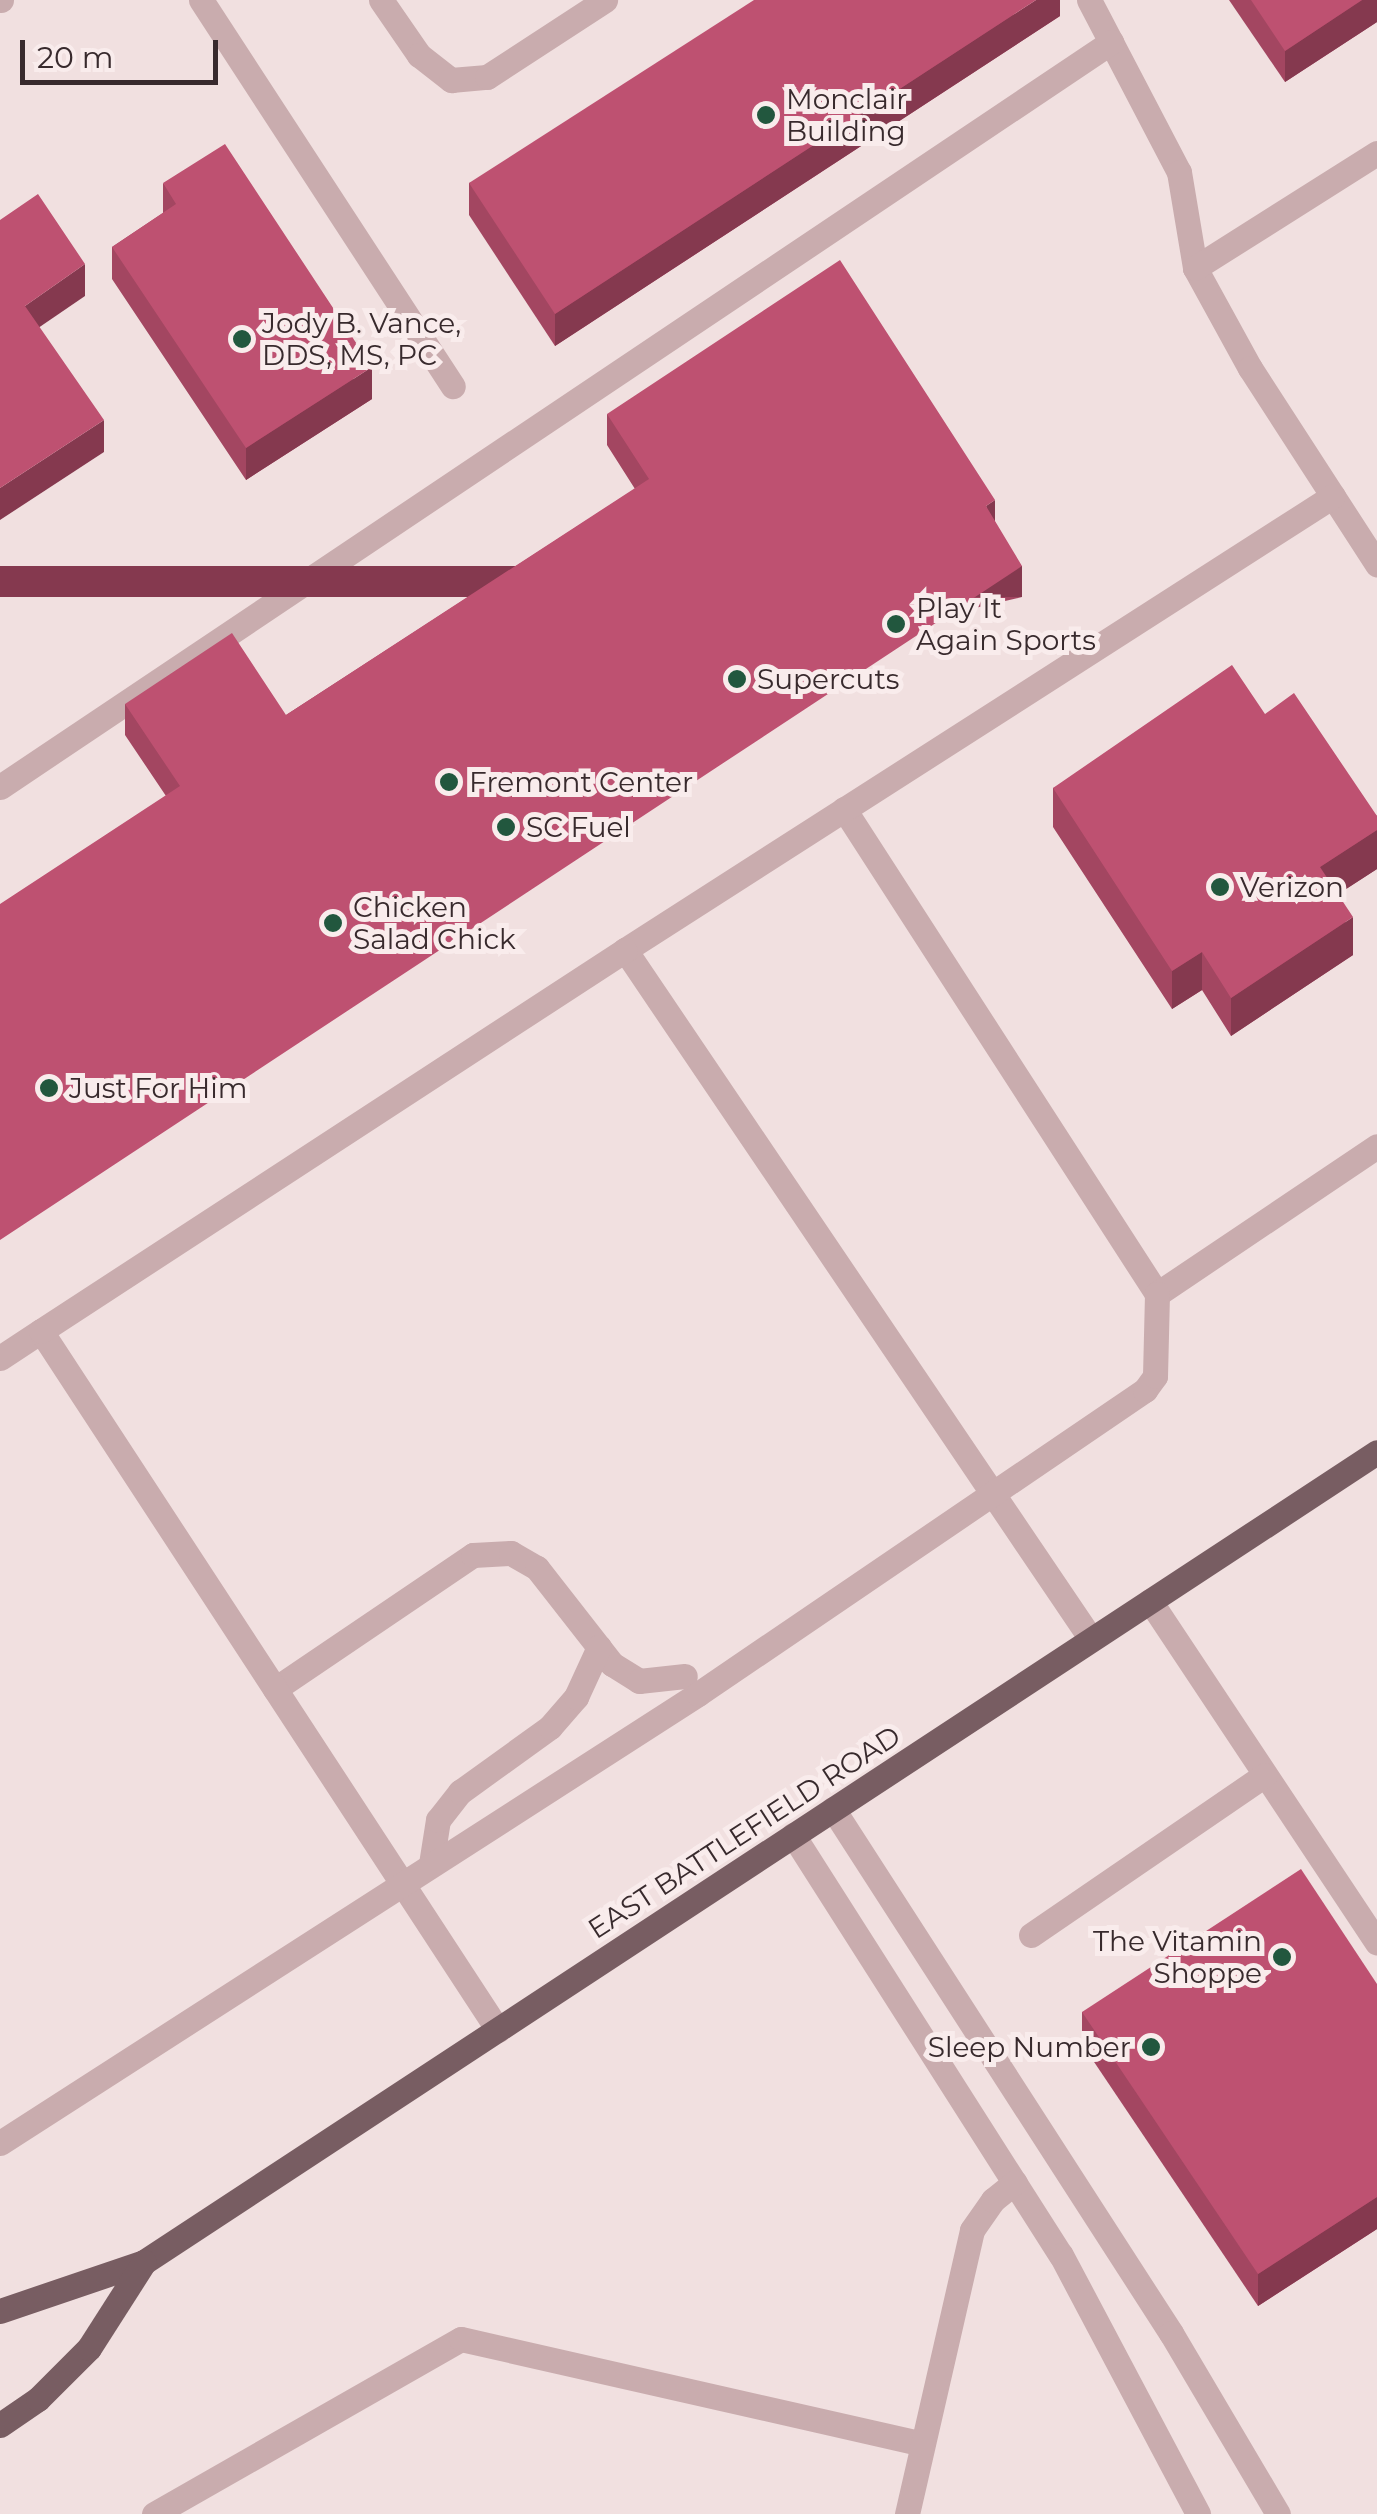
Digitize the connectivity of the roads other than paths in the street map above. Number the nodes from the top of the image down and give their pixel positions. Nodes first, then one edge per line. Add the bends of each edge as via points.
1 (202, 0) edge
2 (381, 0) edge
3 (605, 0) edge
4 (1088, 0) edge
5 (1111, 42) junction
6 (1377, 153) edge
7 (1195, 268) junction
8 (453, 386) dead end
9 (1333, 496) junction
10 (1377, 564) edge
11 (0, 787) edge
12 (844, 809) junction
13 (625, 950) junction
14 (1377, 1146) edge
15 (1157, 1294) junction
16 (41, 1331) junction
17 (0, 1358) edge
18 (1377, 1452) edge
19 (992, 1494) junction
20 (1150, 1600) junction
21 (1091, 1639) junction
22 (599, 1648) junction
23 (685, 1676) dead end
24 (275, 1689) junction
25 (1266, 1775) junction
26 (833, 1809) junction
27 (792, 1835) junction
28 (431, 1864) junction
29 (402, 1883) junction
30 (1031, 1934) dead end
31 (1377, 1943) edge
32 (498, 2030) junction
33 (0, 2143) edge
34 (1015, 2182) junction
35 (144, 2262) junction
36 (0, 2311) edge
37 (0, 2424) edge
38 (922, 2444) junction
39 (154, 2514) edge
40 (907, 2514) edge
41 (1198, 2514) edge
42 (1278, 2514) edge

1 - 8 lane
2 - 3 lane via 419,54 451,80 487,76
4 - 5 lane
5 - 7 lane via 1180,172
5 - 11 lane
6 - 7 lane
7 - 9 lane
9 - 10 lane
9 - 12 lane
12 - 13 lane
12 - 15 lane
13 - 16 lane
13 - 19 lane
14 - 15 lane
15 - 19 lane via 1155,1376 1145,1390
16 - 17 lane
16 - 24 lane
18 - 20 main road, EAST BATTLEFIELD ROAD
19 - 21 lane
19 - 28 lane via 698,1694
20 - 21 main road, EAST BATTLEFIELD ROAD
20 - 25 lane
21 - 26 main road, EAST BATTLEFIELD ROAD
22 - 23 lane via 638,1681
22 - 24 lane via 537,1568 511,1553 472,1554
22 - 28 lane via 576,1698 550,1727 460,1792 438,1820
24 - 29 lane
25 - 30 lane
25 - 31 lane
26 - 27 main road, EAST BATTLEFIELD ROAD
26 - 42 lane via 1172,2334
27 - 32 main road, EAST BATTLEFIELD ROAD
27 - 34 lane
28 - 29 lane
29 - 32 lane
29 - 33 lane
32 - 35 main road, EAST BATTLEFIELD ROAD
34 - 38 lane via 972,2230
34 - 41 lane via 1090,2307
35 - 36 main road, EAST BATTLEFIELD ROAD
35 - 37 main road, EAST BATTLEFIELD ROAD via 89,2348 38,2399
38 - 39 lane via 461,2339
38 - 40 lane

